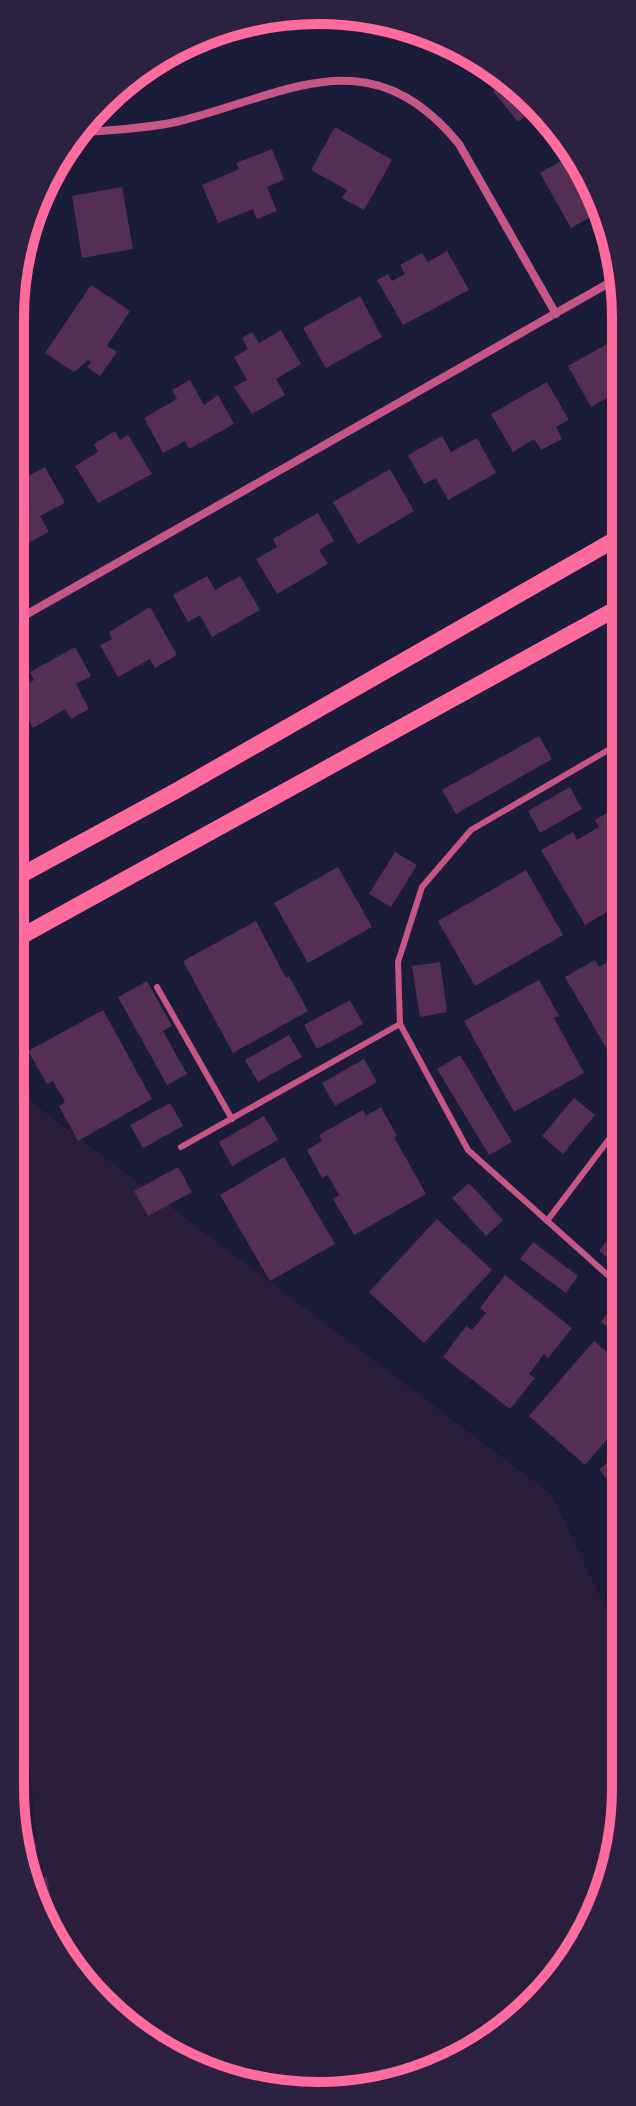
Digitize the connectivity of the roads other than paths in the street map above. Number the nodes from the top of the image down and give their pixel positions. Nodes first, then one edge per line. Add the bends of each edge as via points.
1 (91, 131) edge
2 (609, 283) edge
3 (556, 314) junction
4 (612, 541) edge
5 (612, 611) edge
6 (24, 616) edge
7 (612, 748) edge
8 (24, 874) edge
9 (24, 935) edge
10 (157, 987) dead end
11 (400, 1024) junction
12 (232, 1119) junction
13 (612, 1135) edge
14 (181, 1147) dead end
15 (547, 1221) junction
16 (612, 1279) edge

1 - 3 street via 175,122 301,83 360,81 393,91 431,114 459,144
2 - 3 street
3 - 6 street
4 - 8 main road
5 - 9 main road
7 - 11 lane via 471,830 422,887 398,962
10 - 12 lane
11 - 12 lane
11 - 15 lane via 468,1150
12 - 14 lane
13 - 15 lane
15 - 16 lane

